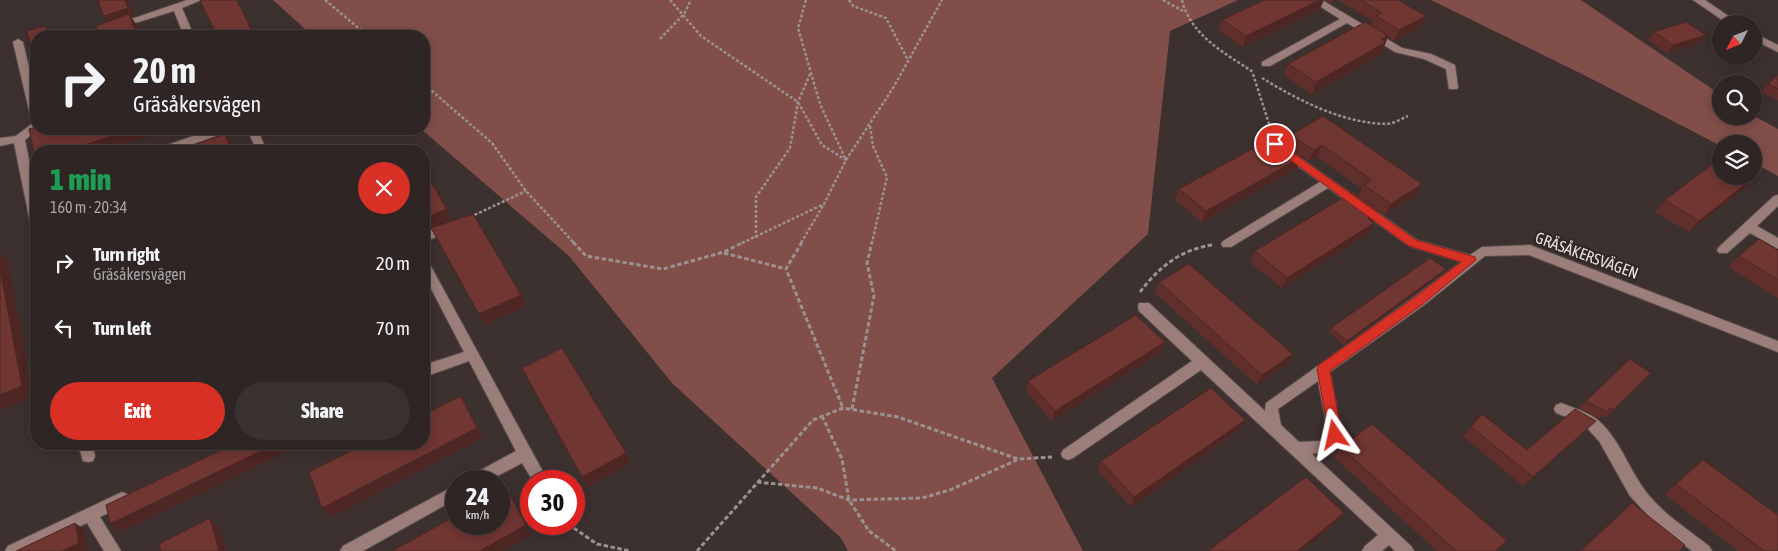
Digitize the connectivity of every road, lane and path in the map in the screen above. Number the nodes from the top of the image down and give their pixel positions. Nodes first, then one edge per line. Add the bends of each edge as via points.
1 (196, 0) edge
2 (325, 0) edge
3 (670, 0) edge
4 (691, 0) edge
5 (806, 0) edge
6 (849, 0) edge
7 (942, 0) edge
8 (1163, 0) edge
9 (1182, 0) edge
10 (1315, 0) edge
11 (1698, 0) edge
12 (177, 7) junction
13 (1183, 11) junction
14 (684, 14) junction
15 (1720, 15) edge
16 (1347, 19) junction
17 (104, 30) edge
18 (187, 30) edge
19 (361, 30) edge
20 (660, 38) dead end
21 (1762, 40) edge
22 (18, 42) dead end
23 (1778, 49) edge
24 (908, 61) junction
25 (1266, 64) dead end
26 (1252, 71) junction
27 (811, 72) junction
28 (1453, 87) dead end
29 (430, 89) edge
30 (30, 93) edge
31 (798, 102) junction
32 (1408, 116) dead end
33 (870, 124) junction
34 (30, 133) edge
35 (207, 135) edge
36 (19, 139) junction
37 (0, 142) edge
38 (1275, 144) joint
39 (179, 145) edge
40 (846, 160) junction
41 (1328, 182) junction
42 (30, 183) edge
43 (526, 191) junction
44 (1778, 199) edge
45 (824, 204) junction
46 (458, 223) joint
47 (1749, 227) junction
48 (430, 235) edge
49 (756, 238) junction
50 (1227, 244) joint
51 (1778, 244) edge
52 (1723, 250) dead end
53 (724, 252) junction
54 (1471, 260) junction
55 (786, 269) junction
56 (430, 275) edge
57 (1144, 307) joint
58 (1778, 347) edge
59 (473, 354) junction
60 (1202, 362) junction
61 (430, 369) edge
62 (1323, 369) junction
63 (843, 408) junction
64 (852, 409) junction
65 (1561, 409) dead end
66 (822, 416) junction
67 (1274, 428) junction
68 (1296, 448) junction
69 (525, 454) junction
70 (1068, 454) joint
71 (1018, 459) junction
72 (495, 470) edge
73 (534, 470) edge
74 (757, 482) junction
75 (134, 493) edge
76 (445, 498) edge
77 (849, 500) junction
78 (90, 514) junction
79 (584, 535) edge
80 (1389, 535) junction
81 (14, 551) edge
82 (114, 551) edge
83 (348, 551) edge
84 (630, 551) edge
85 (697, 551) edge
86 (896, 551) edge
87 (1370, 551) edge
88 (1406, 551) edge
89 (1704, 551) edge

1 - 12 street
2 - 19 path
3 - 14 path
4 - 14 path
5 - 27 path via 798,28
6 - 24 path via 853,6 886,18
7 - 24 path
8 - 13 path
9 - 13 path
10 - 16 street
11 - 15 street
12 - 17 street
12 - 18 street
13 - 26 path via 1200,33
14 - 20 path
14 - 31 path via 702,36
16 - 25 street
16 - 28 street via 1399,50 1427,56 1451,67
21 - 23 street
22 - 30 street
24 - 33 path
26 - 32 path via 1297,99 1354,119 1388,124
26 - 38 path
27 - 31 path
27 - 40 path via 820,104
29 - 43 path via 492,142
31 - 40 path via 822,145
31 - 49 path via 790,148 756,197
33 - 40 path
33 - 64 path via 874,146 887,177 867,263 874,296
34 - 36 street
35 - 39 street
36 - 37 street
36 - 42 street
38 - 41 street
40 - 45 path
41 - 50 street
41 - 54 street via 1412,243
43 - 46 path
43 - 53 path via 586,256 663,269
44 - 47 street
45 - 49 path
45 - 55 path
46 - 48 street
47 - 51 street
47 - 52 street
49 - 53 path
50 - 57 path via 1203,246 1164,264 1135,298
53 - 55 path
54 - 58 street, GRÄSÅKERSVÄGEN via 1482,252 1530,250
54 - 62 street, GRÄSÅKERSVÄGEN
55 - 63 path
56 - 59 street
57 - 60 street
59 - 61 street
59 - 69 street
60 - 67 street
60 - 70 street
62 - 67 street, GRÄSÅKERSVÄGEN via 1271,407
62 - 68 street via 1335,435 1323,447
63 - 64 path
63 - 66 path
64 - 71 path via 898,417
65 - 89 street via 1577,413 1601,431 1628,483 1648,506
66 - 74 path via 813,420
66 - 77 path via 842,459
67 - 68 street
68 - 80 street
69 - 72 street
69 - 73 street
70 - 71 path
71 - 77 path via 950,490 922,498
74 - 77 path via 818,488
74 - 85 path
75 - 78 street
76 - 83 street
77 - 86 path via 869,531
78 - 81 street
78 - 82 street
79 - 84 path via 597,544
80 - 87 street
80 - 88 street

